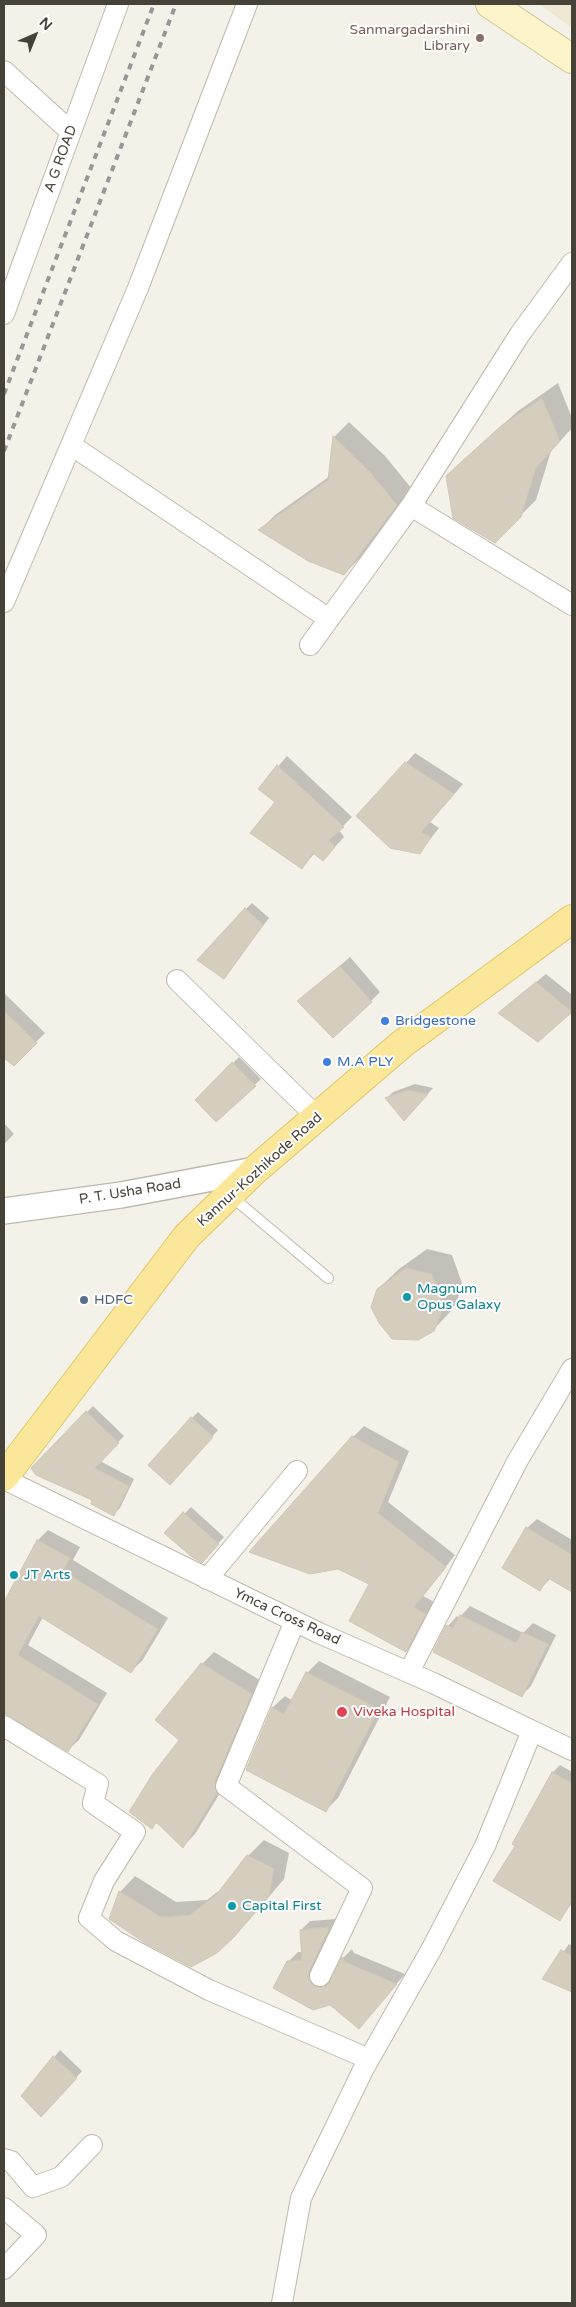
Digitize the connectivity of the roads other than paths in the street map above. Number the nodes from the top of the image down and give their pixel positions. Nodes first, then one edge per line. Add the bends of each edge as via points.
1 (118, 4) edge
2 (247, 4) edge
3 (490, 4) edge
4 (572, 59) edge
5 (4, 71) edge
6 (71, 132) junction
7 (572, 263) edge
8 (4, 314) edge
9 (71, 445) junction
10 (411, 506) junction
11 (4, 602) edge
12 (572, 605) edge
13 (329, 619) junction
14 (310, 645) dead end
15 (572, 918) edge
16 (177, 980) dead end
17 (317, 1117) junction
18 (255, 1170) junction
19 (231, 1196) junction
20 (4, 1211) edge
21 (328, 1278) dead end
22 (572, 1369) edge
23 (297, 1472) dead end
24 (4, 1478) edge
25 (207, 1579) junction
26 (295, 1621) junction
27 (409, 1672) junction
28 (4, 1726) edge
29 (532, 1731) junction
30 (572, 1750) edge
31 (320, 1976) dead end
32 (369, 2059) junction
33 (92, 2145) dead end
34 (4, 2159) edge
35 (4, 2208) edge
36 (4, 2269) edge
37 (282, 2303) edge

1 - 6 street, A G ROAD
2 - 9 street via 138,288
3 - 4 main road
5 - 6 street
6 - 8 street, A G ROAD
7 - 10 street via 520,334
9 - 11 street
9 - 13 street
10 - 12 street
10 - 13 street
13 - 14 street
15 - 17 main road, Kannur-Kozhikode Road via 402,1044
16 - 17 street
17 - 18 main road, Kannur-Kozhikode Road
18 - 19 main road, Kannur-Kozhikode Road
18 - 20 street, P. T. Usha Road
19 - 21 lane
19 - 24 main road, Kannur-Kozhikode Road via 187,1236
22 - 27 street via 518,1460
23 - 25 street
24 - 25 street, Ymca Cross Road
25 - 26 street, Ymca Cross Road
26 - 27 street, Ymca Cross Road
26 - 31 street via 226,1786 362,1888
27 - 29 street, Ymca Cross Road
28 - 32 street via 98,1784 92,1803 135,1832 104,1881 89,1918 116,1941 209,1990
29 - 30 street, Ymca Cross Road
29 - 32 street via 484,1846 431,1950
32 - 37 street via 301,2198
33 - 34 street via 61,2177 33,2187 11,2161
35 - 36 street via 36,2235

